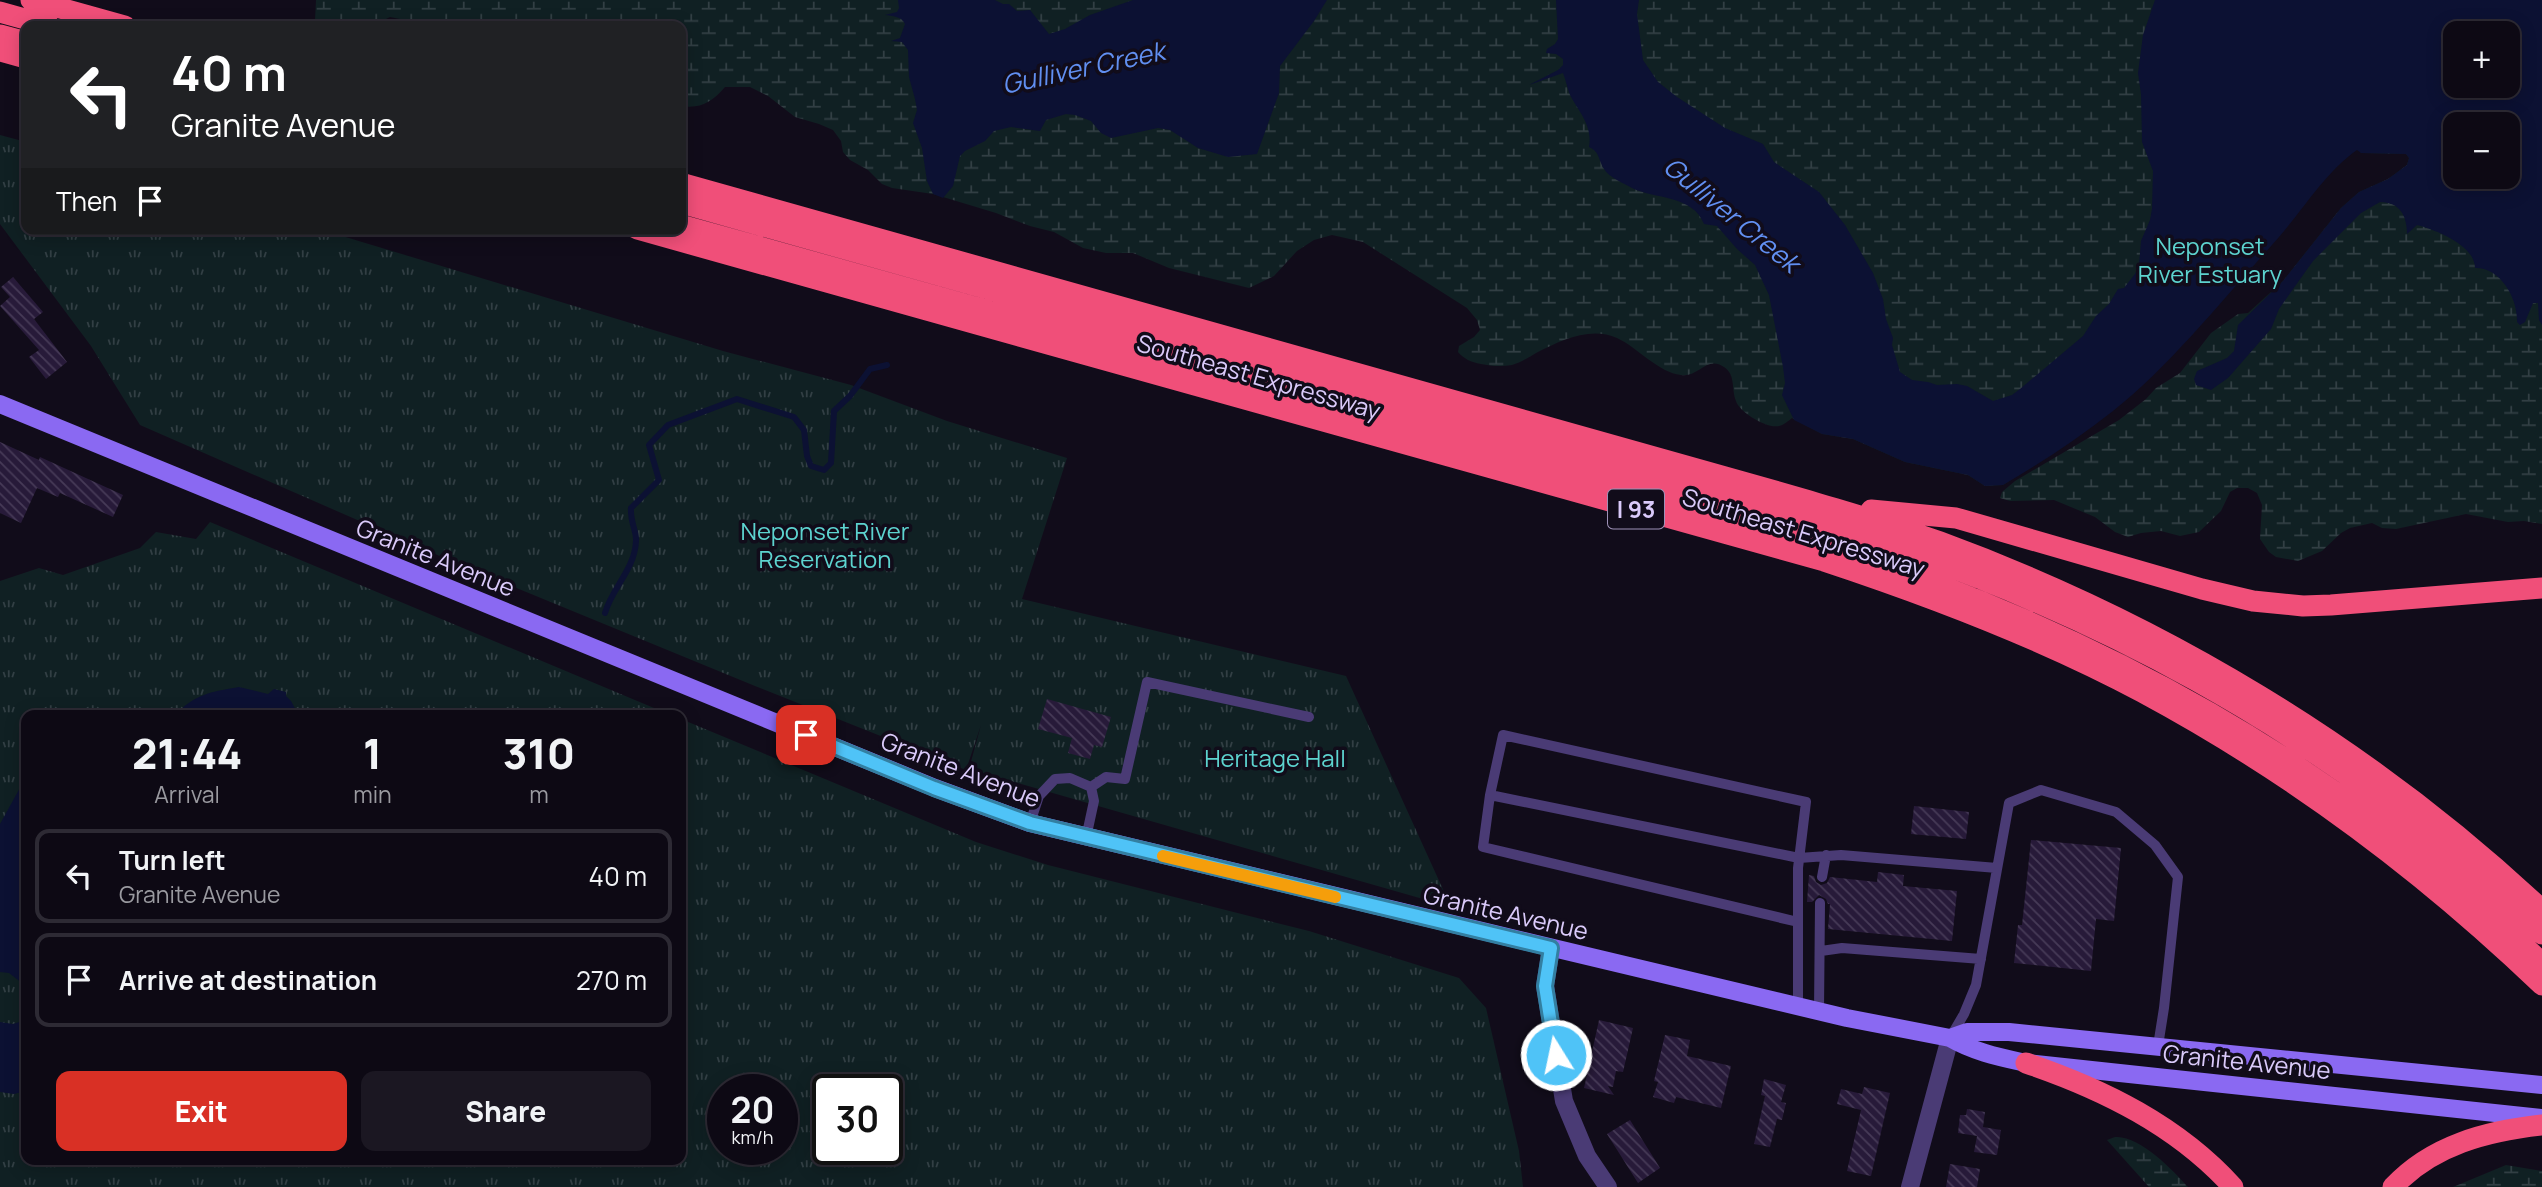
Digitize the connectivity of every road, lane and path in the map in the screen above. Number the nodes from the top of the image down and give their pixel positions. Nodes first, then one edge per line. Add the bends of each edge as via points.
1 (31, 0) edge
2 (0, 12) edge
3 (32, 21) edge
4 (107, 21) edge
5 (0, 34) edge
6 (21, 40) edge
7 (0, 51) edge
8 (21, 57) edge
9 (686, 184) edge
10 (686, 204) edge
11 (686, 226) edge
12 (658, 235) edge
13 (0, 404) edge
14 (1828, 506) junction
15 (2542, 588) edge
16 (1309, 717) dead end
17 (1091, 788) junction
18 (1490, 795) junction
19 (1030, 823) junction
20 (1086, 838) junction
21 (1826, 855) junction
22 (1799, 858) junction
23 (1997, 868) junction
24 (1822, 877) dead end
25 (1820, 903) dead end
26 (2542, 910) edge
27 (1798, 922) junction
28 (2542, 934) edge
29 (1551, 948) junction
30 (1821, 951) junction
31 (1981, 959) junction
32 (2542, 963) edge
33 (2542, 985) edge
34 (1798, 1006) junction
35 (1819, 1011) junction
36 (1950, 1038) junction
37 (2158, 1046) junction
38 (2026, 1063) junction
39 (2542, 1085) edge
40 (2542, 1118) edge
41 (2542, 1125) edge
42 (1608, 1187) edge
43 (1910, 1187) edge
44 (2234, 1187) edge
45 (2393, 1187) edge

1 - 4 highway
2 - 3 highway
5 - 6 highway
7 - 8 highway
9 - 14 highway, Southeast Expressway / I 93
10 - 28 highway, I 93 via 1812,520 1998,584 2149,654 2305,746 2416,825
11 - 32 highway, I 93 via 1829,546 1961,592 2149,678 2268,747 2382,825
12 - 33 highway, Southeast Expressway / I 93 via 1824,561 1955,607 2142,692 2260,761 2404,863
13 - 19 main road, Granite Avenue via 934,788
14 - 15 highway via 1956,518 2253,601 2331,606
14 - 26 highway, Southeast Expressway / I 93 via 2005,568 2194,658 2370,769
16 - 17 lane via 1147,682 1125,779 1106,777
17 - 19 lane via 1070,778 1055,779 1039,796
17 - 20 lane via 1094,801
18 - 22 lane
18 - 22 lane via 1503,735 1806,802
18 - 27 lane via 1483,847
19 - 20 main road, Granite Avenue
20 - 29 main road, Granite Avenue
21 - 22 lane
21 - 23 lane
21 - 24 lane
22 - 27 lane
23 - 31 lane
23 - 37 lane via 2009,803 2041,790 2116,812 2155,845 2178,877
25 - 30 lane
27 - 34 lane
29 - 34 main road, Granite Avenue
29 - 42 street via 1545,986 1564,1101 1587,1156
30 - 31 lane via 1842,948
30 - 35 lane
31 - 36 lane via 1965,1014
34 - 35 main road, Granite Avenue
35 - 36 main road, Granite Avenue
36 - 37 main road, Granite Avenue via 1967,1032 2009,1032
36 - 38 main road, Granite Avenue via 1988,1055
36 - 43 street
37 - 39 main road, Granite Avenue
38 - 40 main road, Granite Avenue
38 - 44 highway via 2084,1084 2138,1112 2188,1146
41 - 45 highway via 2484,1134 2455,1144 2414,1168

